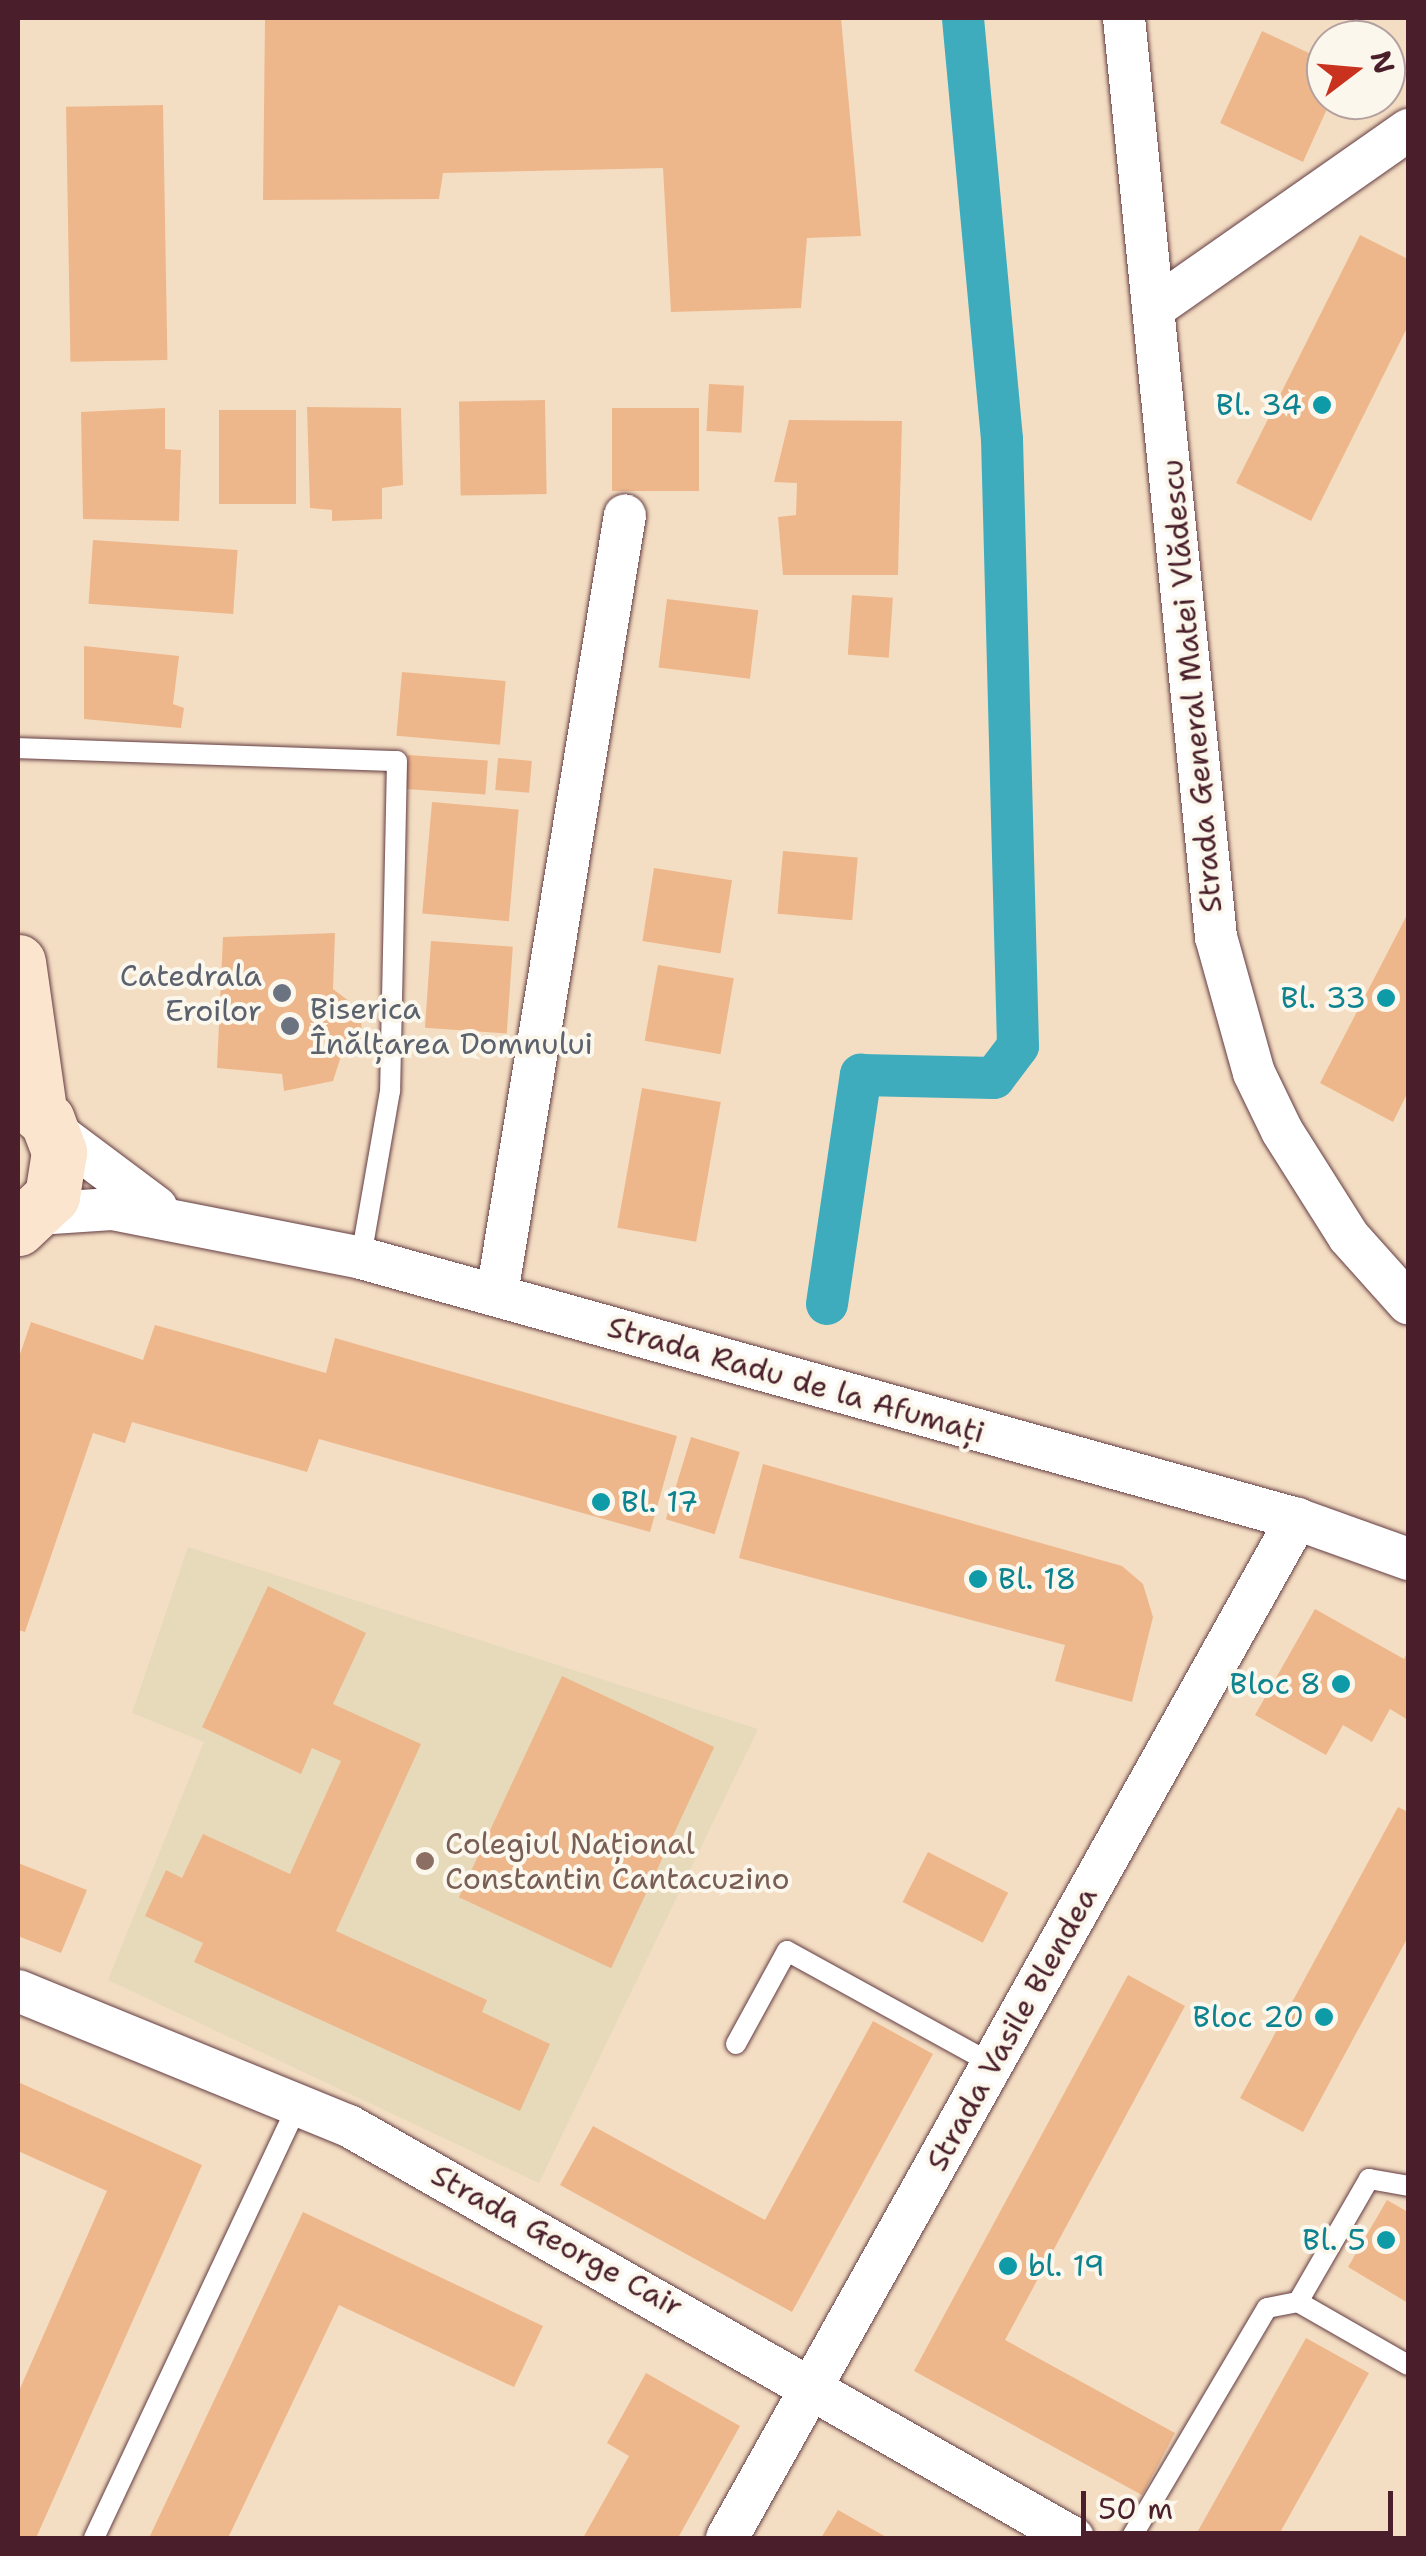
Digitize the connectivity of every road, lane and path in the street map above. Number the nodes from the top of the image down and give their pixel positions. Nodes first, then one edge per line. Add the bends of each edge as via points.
1 (1124, 18) edge
2 (1408, 130) edge
3 (1157, 306) junction
4 (625, 515) dead end
5 (18, 748) edge
6 (18, 962) edge
7 (36, 1112) edge
8 (179, 1219) junction
9 (28, 1221) edge
10 (361, 1258) junction
11 (497, 1294) junction
12 (1408, 1303) edge
13 (1297, 1519) junction
14 (1408, 1559) edge
15 (18, 1990) edge
16 (736, 2044) dead end
17 (994, 2065) junction
18 (298, 2104) junction
19 (1408, 2186) edge
20 (1298, 2302) junction
21 (1408, 2366) edge
22 (809, 2386) junction
23 (94, 2538) edge
24 (727, 2538) edge
25 (1073, 2538) edge
26 (1132, 2538) edge

1 - 3 street, Strada General Matei Vlădescu
2 - 3 street
3 - 12 street, Strada General Matei Vlădescu via 1216,937 1232,1006 1254,1073 1317,1191
4 - 11 street
5 - 10 lane via 397,760 390,1091
6 - 7 main road
7 - 8 street, Strada Radu de la Afumați via 126,1192
7 - 9 main road via 59,1175
8 - 9 street, Strada Radu de la Afumați via 112,1209
8 - 10 street, Strada Radu de la Afumați
10 - 11 street, Strada Radu de la Afumați
11 - 13 street, Strada Radu de la Afumați
13 - 14 street, Strada Radu de la Afumați
13 - 17 street, Strada Vasile Blendea
15 - 18 street, Strada George Cair
16 - 17 lane via 787,1951
17 - 22 street, Strada Vasile Blendea
18 - 22 street, Strada George Cair via 513,2214
18 - 23 lane
19 - 20 lane via 1369,2179
20 - 21 lane
20 - 26 lane via 1267,2308
22 - 24 street, Strada Vasile Blendea
22 - 25 street, Strada George Cair

